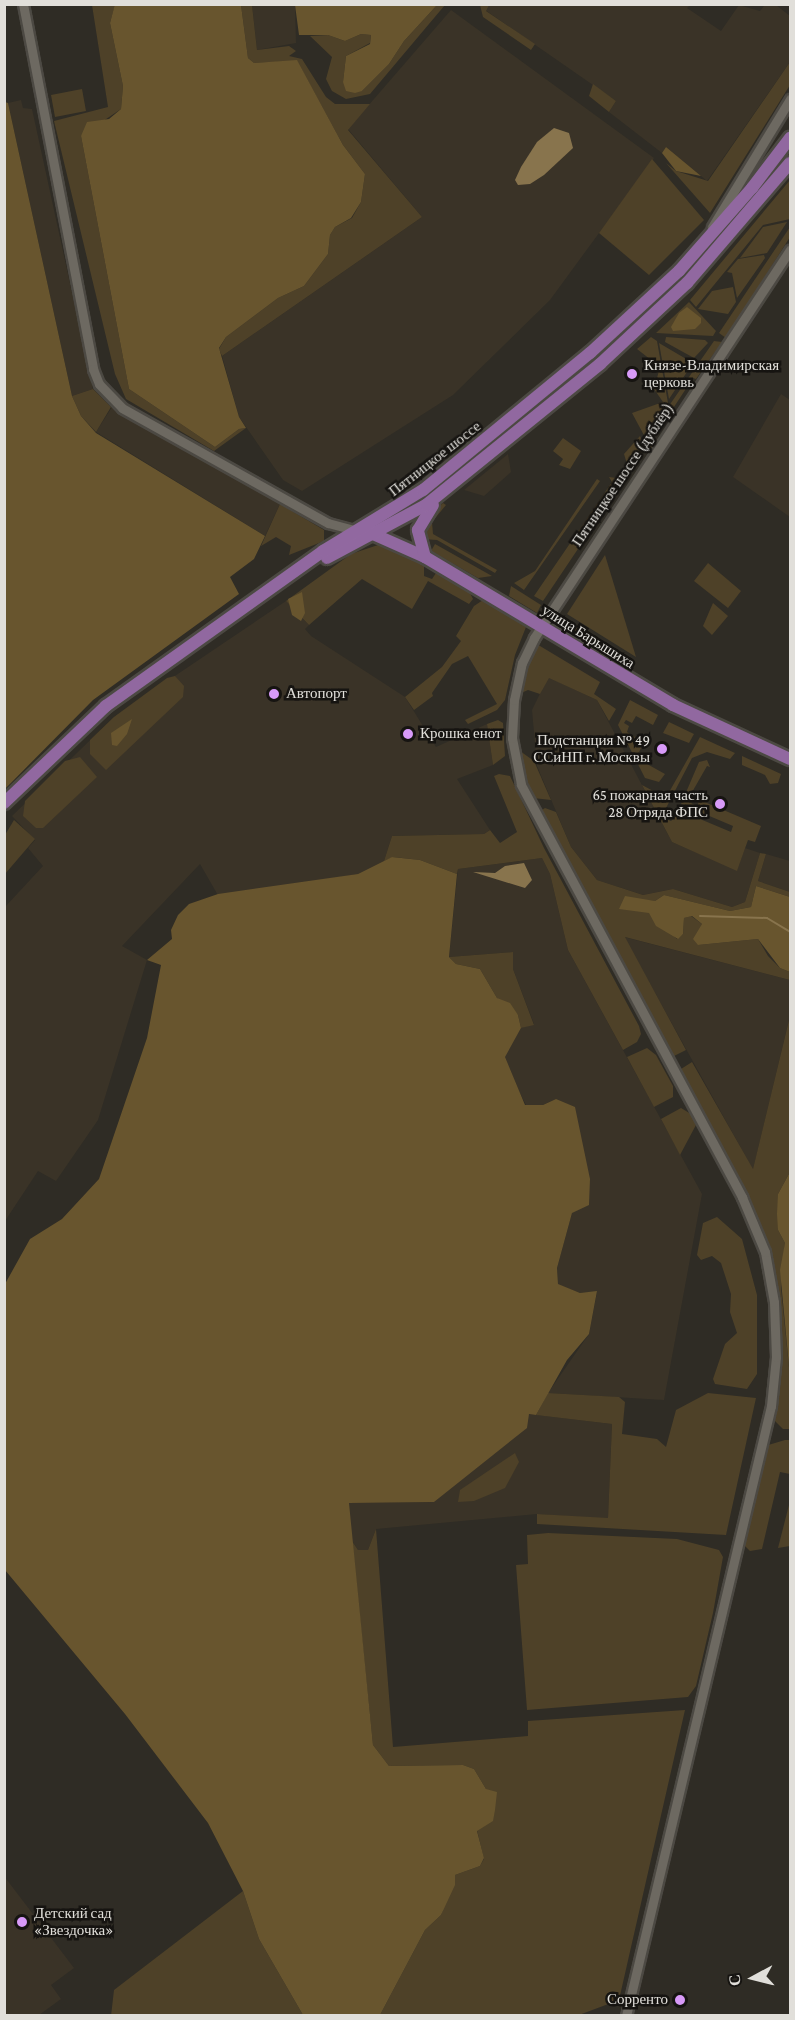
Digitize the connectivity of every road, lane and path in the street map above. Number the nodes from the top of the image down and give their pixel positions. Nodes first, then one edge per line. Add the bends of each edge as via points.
1 (23, 4) edge
2 (790, 99) edge
3 (790, 138) edge
4 (790, 163) edge
5 (790, 250) edge
6 (692, 257) junction
7 (441, 494) junction
8 (393, 511) junction
9 (357, 531) junction
10 (381, 534) junction
11 (425, 557) junction
12 (542, 627) junction
13 (790, 759) edge
14 (4, 803) edge
15 (4, 814) edge
16 (627, 2012) edge
17 (638, 2016) edge

1 - 9 street via 99,384 122,408 328,523
2 - 6 street
3 - 6 main road, Пятницкое шоссе
4 - 7 main road, Пятницкое шоссе via 727,241 661,309
5 - 12 street, Пятницкое шоссе (дублёр)
6 - 8 main road, Пятницкое шоссе via 590,352
7 - 10 main road, Пятницкое шоссе
7 - 11 main road via 419,525 418,539
8 - 9 main road, Пятницкое шоссе
8 - 10 main road via 383,522
9 - 10 main road, улица Барышиха
9 - 14 main road, Пятницкое шоссе via 248,603 106,706
10 - 11 main road, улица Барышиха
10 - 15 main road, Пятницкое шоссе via 325,559 142,688 75,743
11 - 12 main road, улица Барышиха
12 - 13 main road, улица Барышиха via 673,705
12 - 16 street, Пятницкое шоссе (дублёр) via 522,663 514,700 512,738 521,784 742,1197 765,1252 776,1330 771,1406
16 - 17 street

